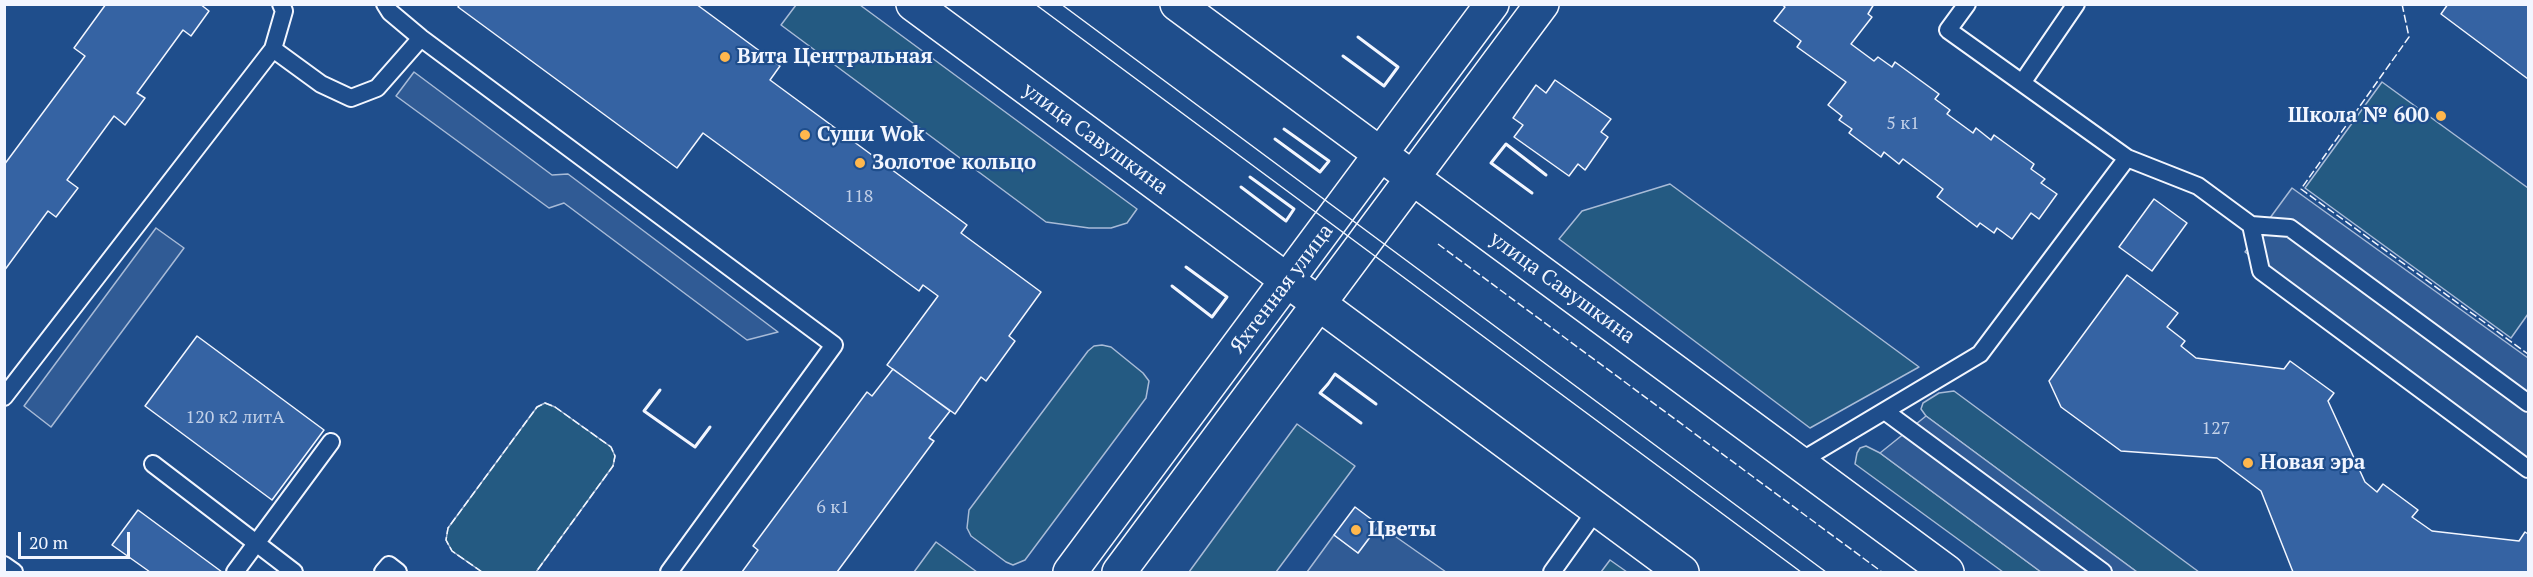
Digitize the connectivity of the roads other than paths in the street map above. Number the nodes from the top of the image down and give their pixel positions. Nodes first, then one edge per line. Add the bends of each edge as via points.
1 (281, 4) edge
2 (385, 4) edge
3 (913, 4) edge
4 (1177, 4) edge
5 (1492, 4) edge
6 (1542, 4) edge
7 (1967, 4) edge
8 (2076, 4) edge
9 (421, 38) junction
10 (273, 50) junction
11 (2022, 83) junction
12 (1381, 156) junction
13 (2127, 158) junction
14 (1412, 178) junction
15 (2251, 225) junction
16 (1288, 282) junction
17 (1319, 303) junction
18 (4, 398) edge
19 (2529, 403) edge
20 (1886, 412) junction
21 (332, 442) dead end
22 (1799, 462) junction
23 (153, 464) dead end
24 (2529, 469) edge
25 (1597, 509) junction
26 (255, 544) junction
27 (4, 566) edge
28 (14, 573) edge
29 (235, 573) edge
30 (294, 573) edge
31 (383, 573) edge
32 (398, 573) edge
33 (669, 573) edge
34 (1070, 573) edge
35 (1119, 573) edge
36 (1552, 573) edge
37 (1682, 573) edge
38 (1947, 573) edge
39 (2103, 573) edge

1 - 10 lane via 284,11
2 - 9 lane
3 - 16 main road, улица Савушкина
4 - 12 main road, улица Савушкина
5 - 12 main road, Яхтенная улица
6 - 14 main road, Яхтенная улица
7 - 11 lane via 1948,30
8 - 11 lane
9 - 10 lane via 377,88 351,98 321,84
9 - 33 lane via 834,345
10 - 18 lane
11 - 13 lane
12 - 14 main road, улица Савушкина
12 - 16 main road, Яхтенная улица
13 - 15 lane via 2198,186
13 - 20 lane via 1980,354
14 - 17 main road, Яхтенная улица
14 - 22 main road, улица Савушкина
15 - 19 lane via 2290,228
15 - 24 lane via 2261,271
16 - 17 main road, улица Савушкина
16 - 34 main road, Яхтенная улица
17 - 25 main road, улица Савушкина
17 - 35 main road, Яхтенная улица
20 - 22 lane
20 - 39 lane
21 - 26 lane
22 - 38 main road, улица Савушкина
23 - 26 lane
25 - 36 lane
25 - 37 main road, улица Савушкина
26 - 29 lane
26 - 30 lane
27 - 28 lane
31 - 32 lane via 389,565

